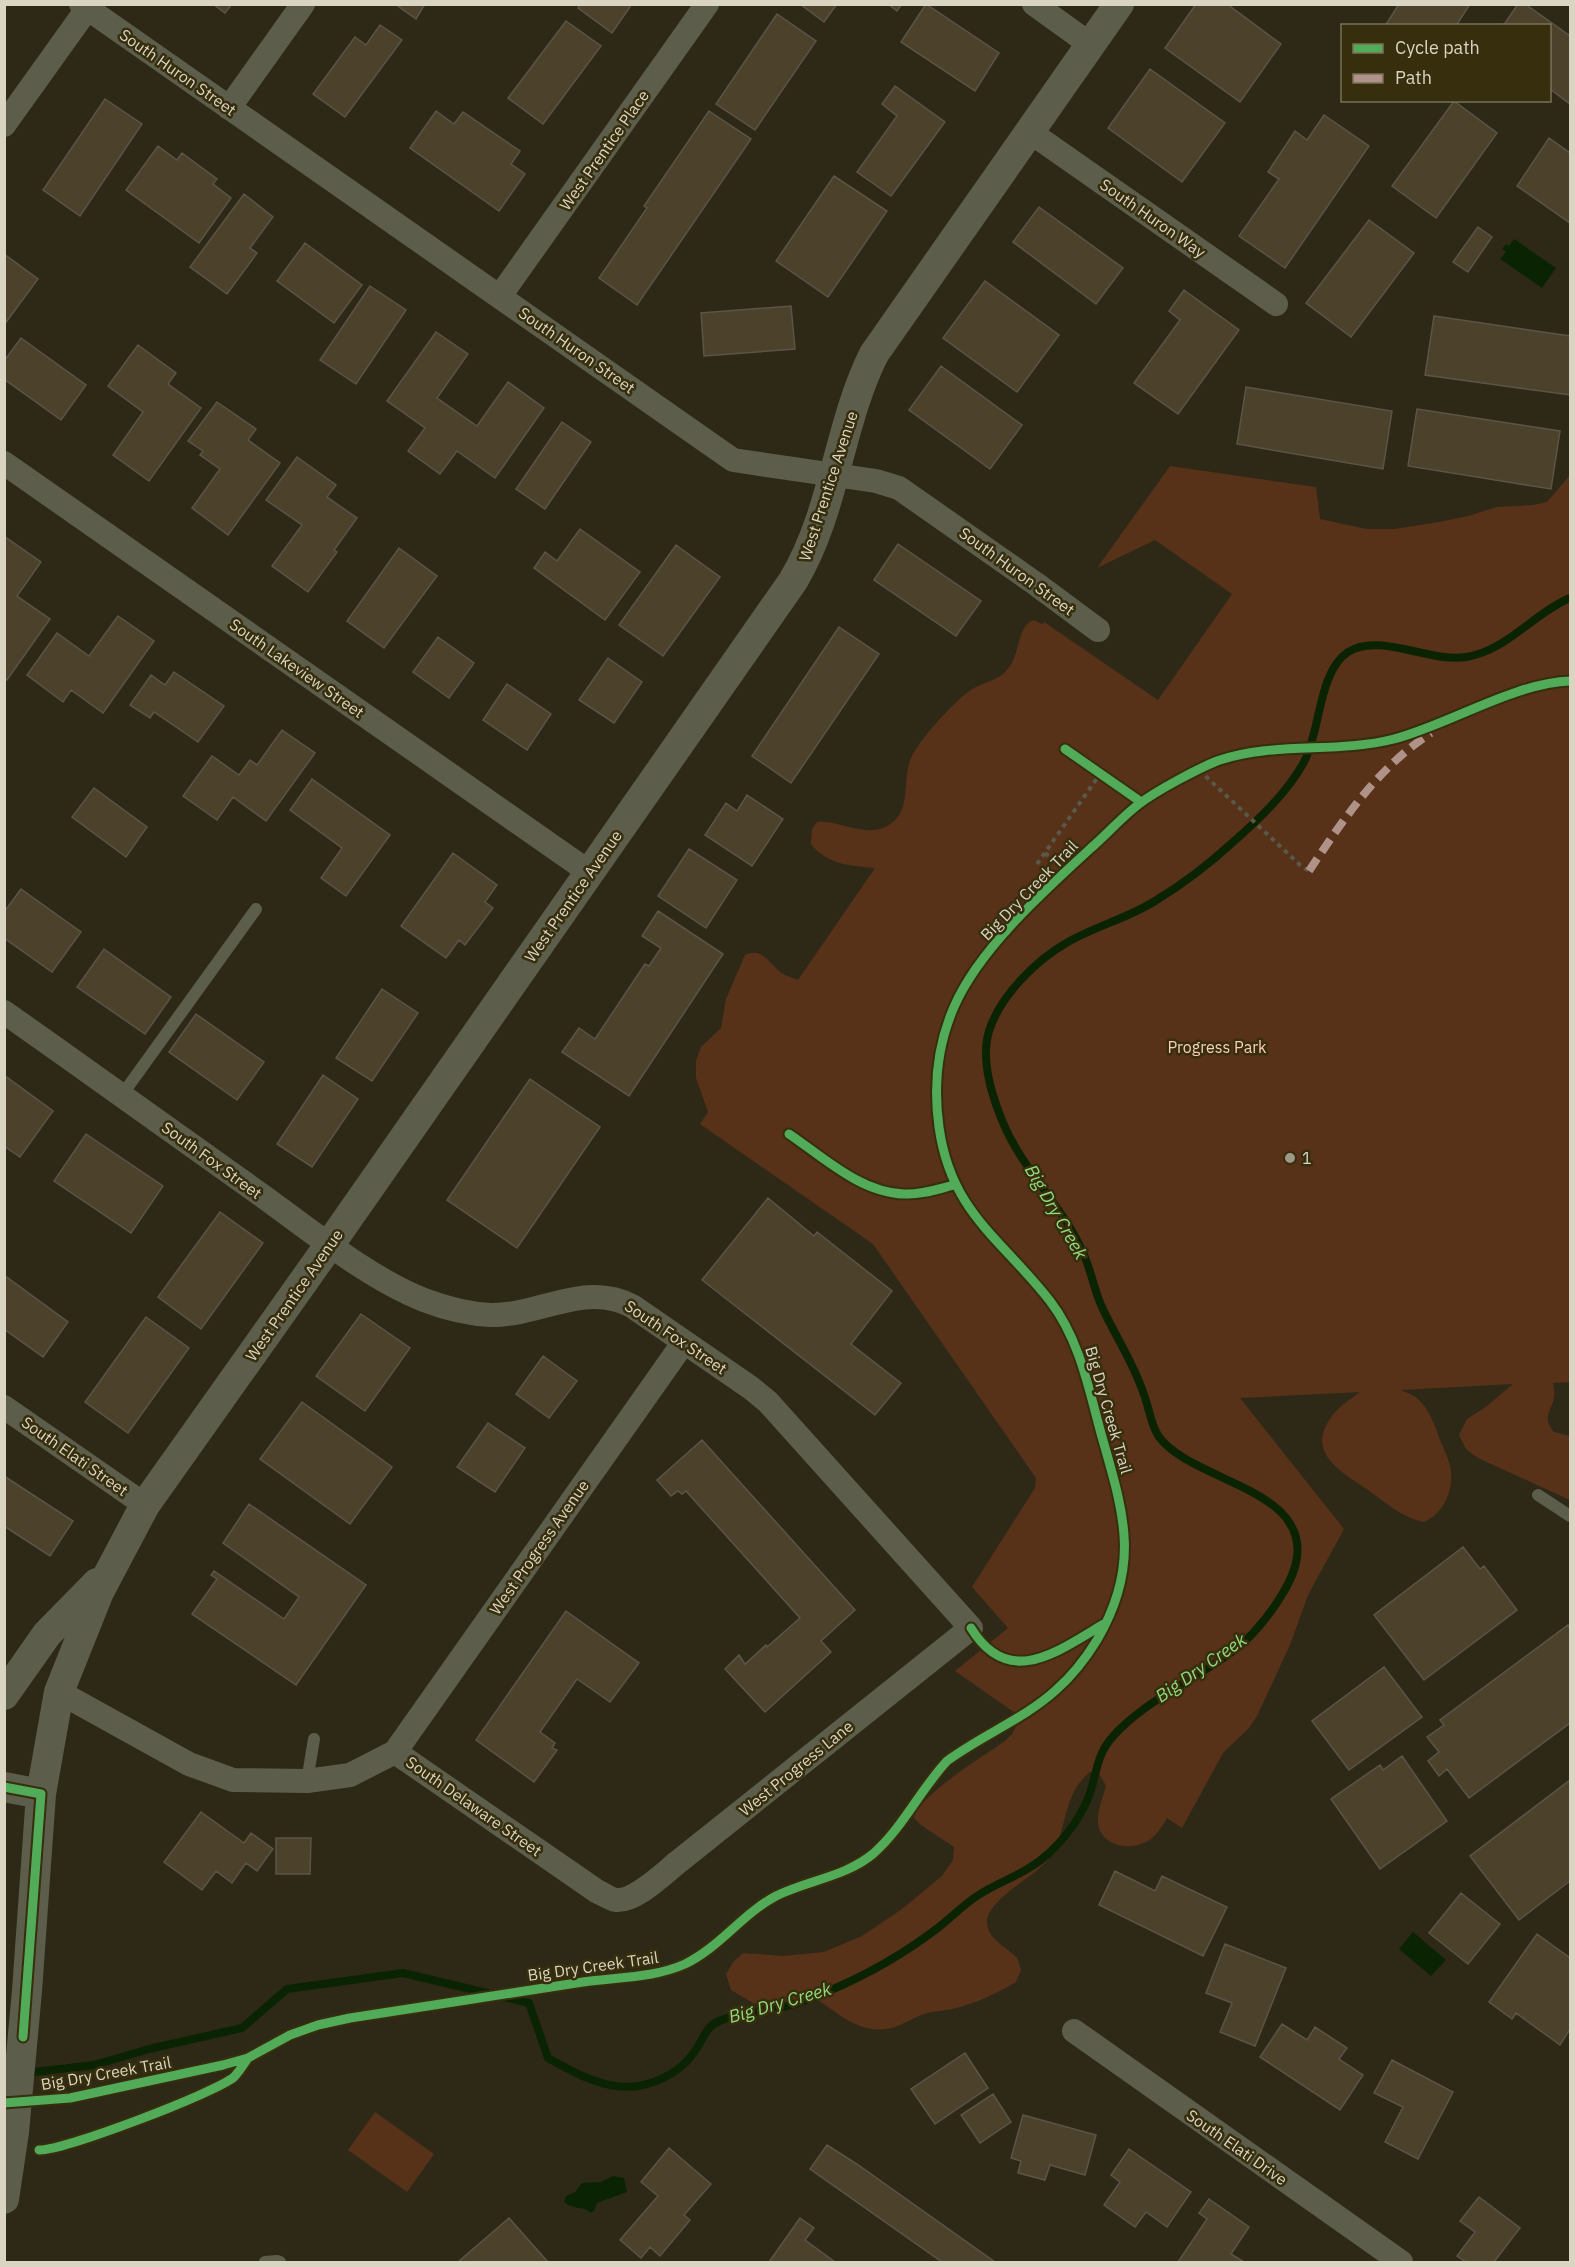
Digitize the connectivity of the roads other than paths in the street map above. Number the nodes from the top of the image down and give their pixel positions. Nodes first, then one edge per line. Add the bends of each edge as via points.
1 (303, 4) edge
2 (707, 4) edge
3 (1034, 4) edge
4 (1119, 4) edge
5 (84, 7) edge
6 (1091, 45) junction
7 (229, 108) junction
8 (4, 125) edge
9 (1030, 132) junction
10 (500, 296) junction
11 (1276, 304) dead end
12 (4, 463) edge
13 (834, 475) junction
14 (1098, 630) dead end
15 (589, 872) junction
16 (256, 909) dead end
17 (4, 1012) edge
18 (122, 1095) junction
19 (330, 1244) junction
20 (684, 1342) junction
21 (4, 1407) edge
22 (1538, 1495) dead end
23 (145, 1505) junction
24 (1570, 1516) edge
25 (111, 1568) junction
26 (971, 1628) joint
27 (59, 1692) junction
28 (4, 1695) edge
29 (314, 1739) dead end
30 (395, 1752) junction
31 (307, 1781) junction
32 (4, 1787) edge
33 (41, 1794) junction
34 (617, 1900) joint
35 (1074, 2031) dead end
36 (4, 2199) edge
37 (266, 2262) edge
38 (280, 2262) edge
39 (1401, 2262) edge

1 - 7 street
2 - 10 street, West Prentice Place
3 - 6 street
4 - 6 street, West Prentice Avenue
5 - 7 street, South Huron Street
5 - 8 street
6 - 9 street, West Prentice Avenue
7 - 10 street, South Huron Street
9 - 11 street, South Huron Way
9 - 13 street, West Prentice Avenue via 874,354 861,383
10 - 13 street, South Huron Street via 733,460
12 - 15 street, South Lakeview Street
13 - 14 street, South Huron Street via 899,488
13 - 15 street, West Prentice Avenue via 813,540 793,581
15 - 19 street, West Prentice Avenue
16 - 18 lane
17 - 18 street, South Fox Street
18 - 19 street, South Fox Street
19 - 20 street, South Fox Street via 397,1288 454,1309 491,1315 605,1296 632,1306
19 - 23 street, West Prentice Avenue
20 - 26 street, South Fox Street via 768,1402
20 - 30 street, West Progress Avenue
21 - 23 street, South Elati Street
22 - 24 lane
23 - 25 street, West Prentice Avenue
25 - 27 street, West Prentice Avenue
25 - 28 street via 47,1634
26 - 34 street, West Progress Lane via 642,1890
27 - 31 street, South Delaware Street via 189,1764 233,1780
27 - 33 street, West Prentice Avenue
29 - 31 lane
30 - 31 street, South Delaware Street via 350,1775
30 - 34 street, South Delaware Street via 598,1892
32 - 33 street
33 - 36 street, West Prentice Avenue via 23,2037
35 - 39 street, South Elati Drive
37 - 38 lane

